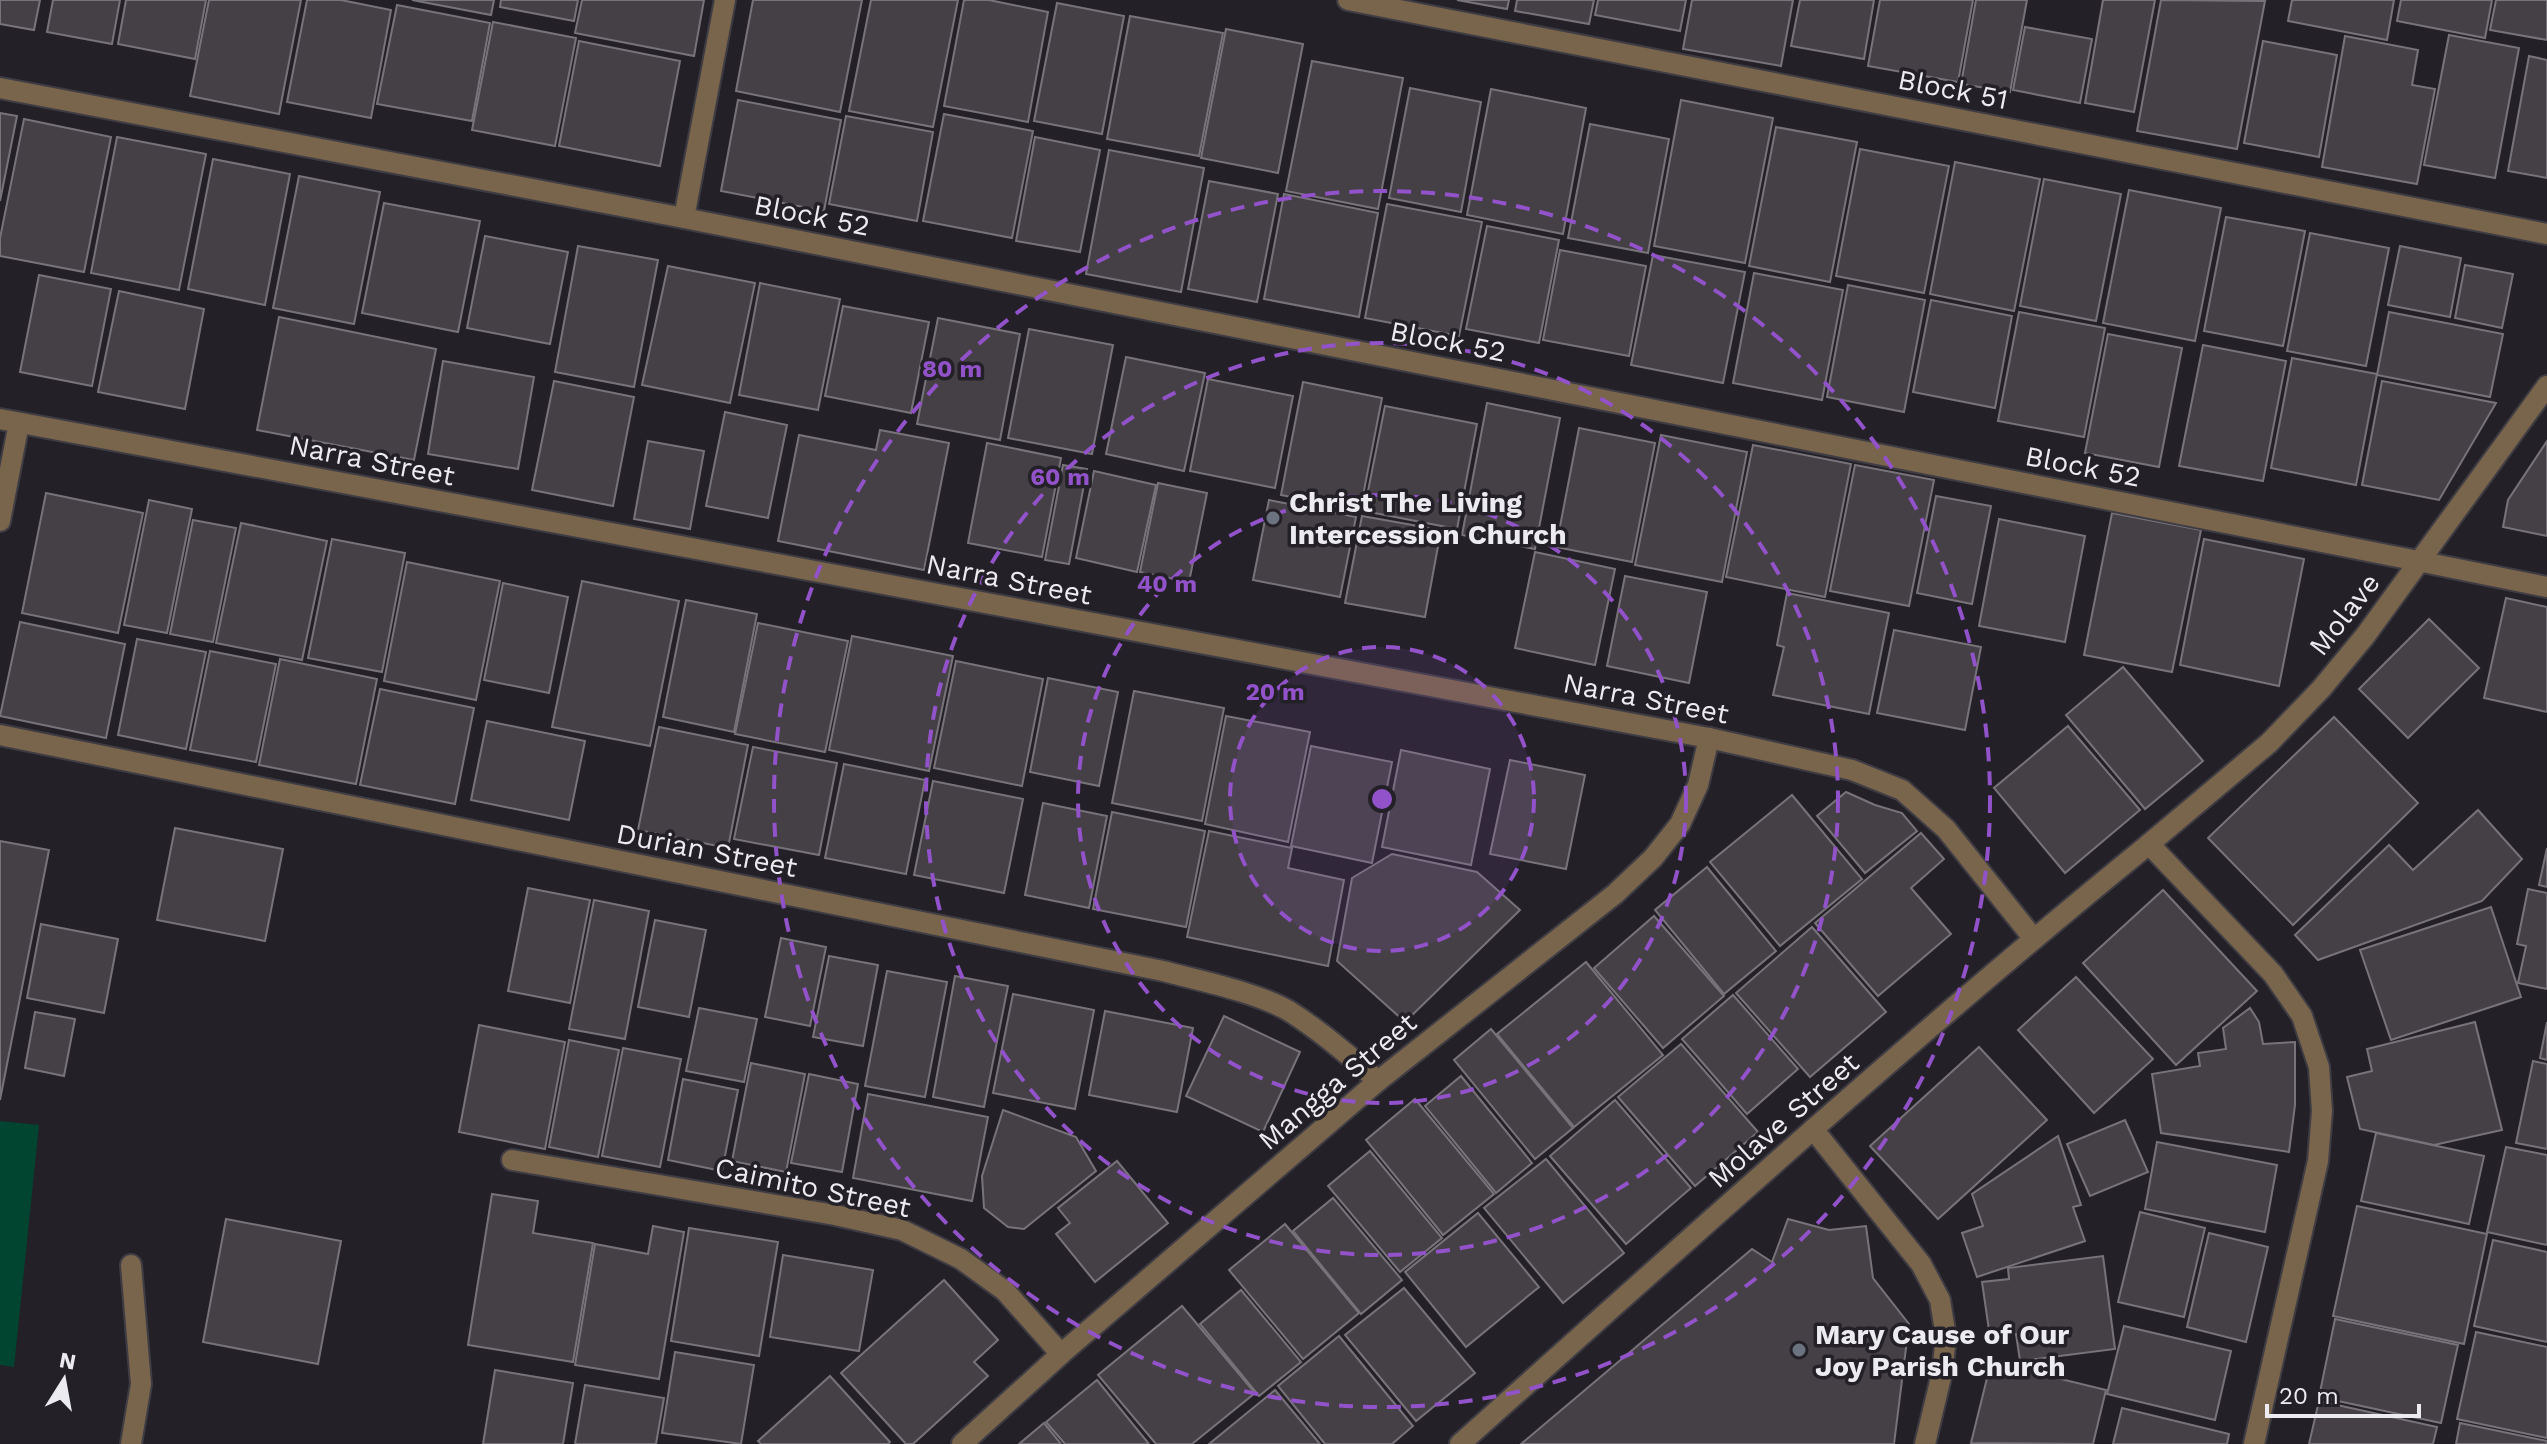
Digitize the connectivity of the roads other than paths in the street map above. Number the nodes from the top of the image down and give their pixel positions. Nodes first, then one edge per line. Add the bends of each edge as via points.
1 (725, 0) edge
2 (1348, 0) edge
3 (0, 88) edge
4 (684, 218) junction
5 (2547, 234) edge
6 (2547, 386) edge
7 (10, 421) edge
8 (0, 521) edge
9 (2418, 561) junction
10 (2547, 587) edge
11 (0, 735) edge
12 (1709, 738) junction
13 (2149, 844) junction
14 (2034, 939) junction
15 (1378, 1081) junction
16 (1813, 1129) junction
17 (512, 1160) dead end
18 (131, 1265) dead end
19 (1061, 1354) junction
20 (131, 1444) edge
21 (962, 1444) edge
22 (1460, 1444) edge
23 (1925, 1444) edge
24 (2254, 1444) edge

1 - 4 street
2 - 5 street, Block 51
3 - 4 street, Block 52
4 - 9 street, Block 52
6 - 9 street, Molave
7 - 8 street
7 - 12 street, Narra Street
9 - 10 street, Block 52
9 - 13 street, Molave via 2321,689 2269,743
11 - 15 street, Durian Street via 1163,971 1287,1010
12 - 14 street, Narra Street via 1852,770 1902,790 1946,829
12 - 15 street, Mangga Street via 1698,785 1680,824 1653,858 1615,894
13 - 14 street, Molave Street
13 - 24 street via 2273,974 2302,1016 2319,1067 2318,1161
14 - 16 street, Molave Street
15 - 19 street, Mangga Street
16 - 22 street, Molave Street
16 - 23 street via 1921,1264 1940,1300 1946,1337
17 - 19 street, Caimito Street via 902,1230 961,1259 1005,1291
18 - 20 street via 141,1384
19 - 21 street, Mangga Street

